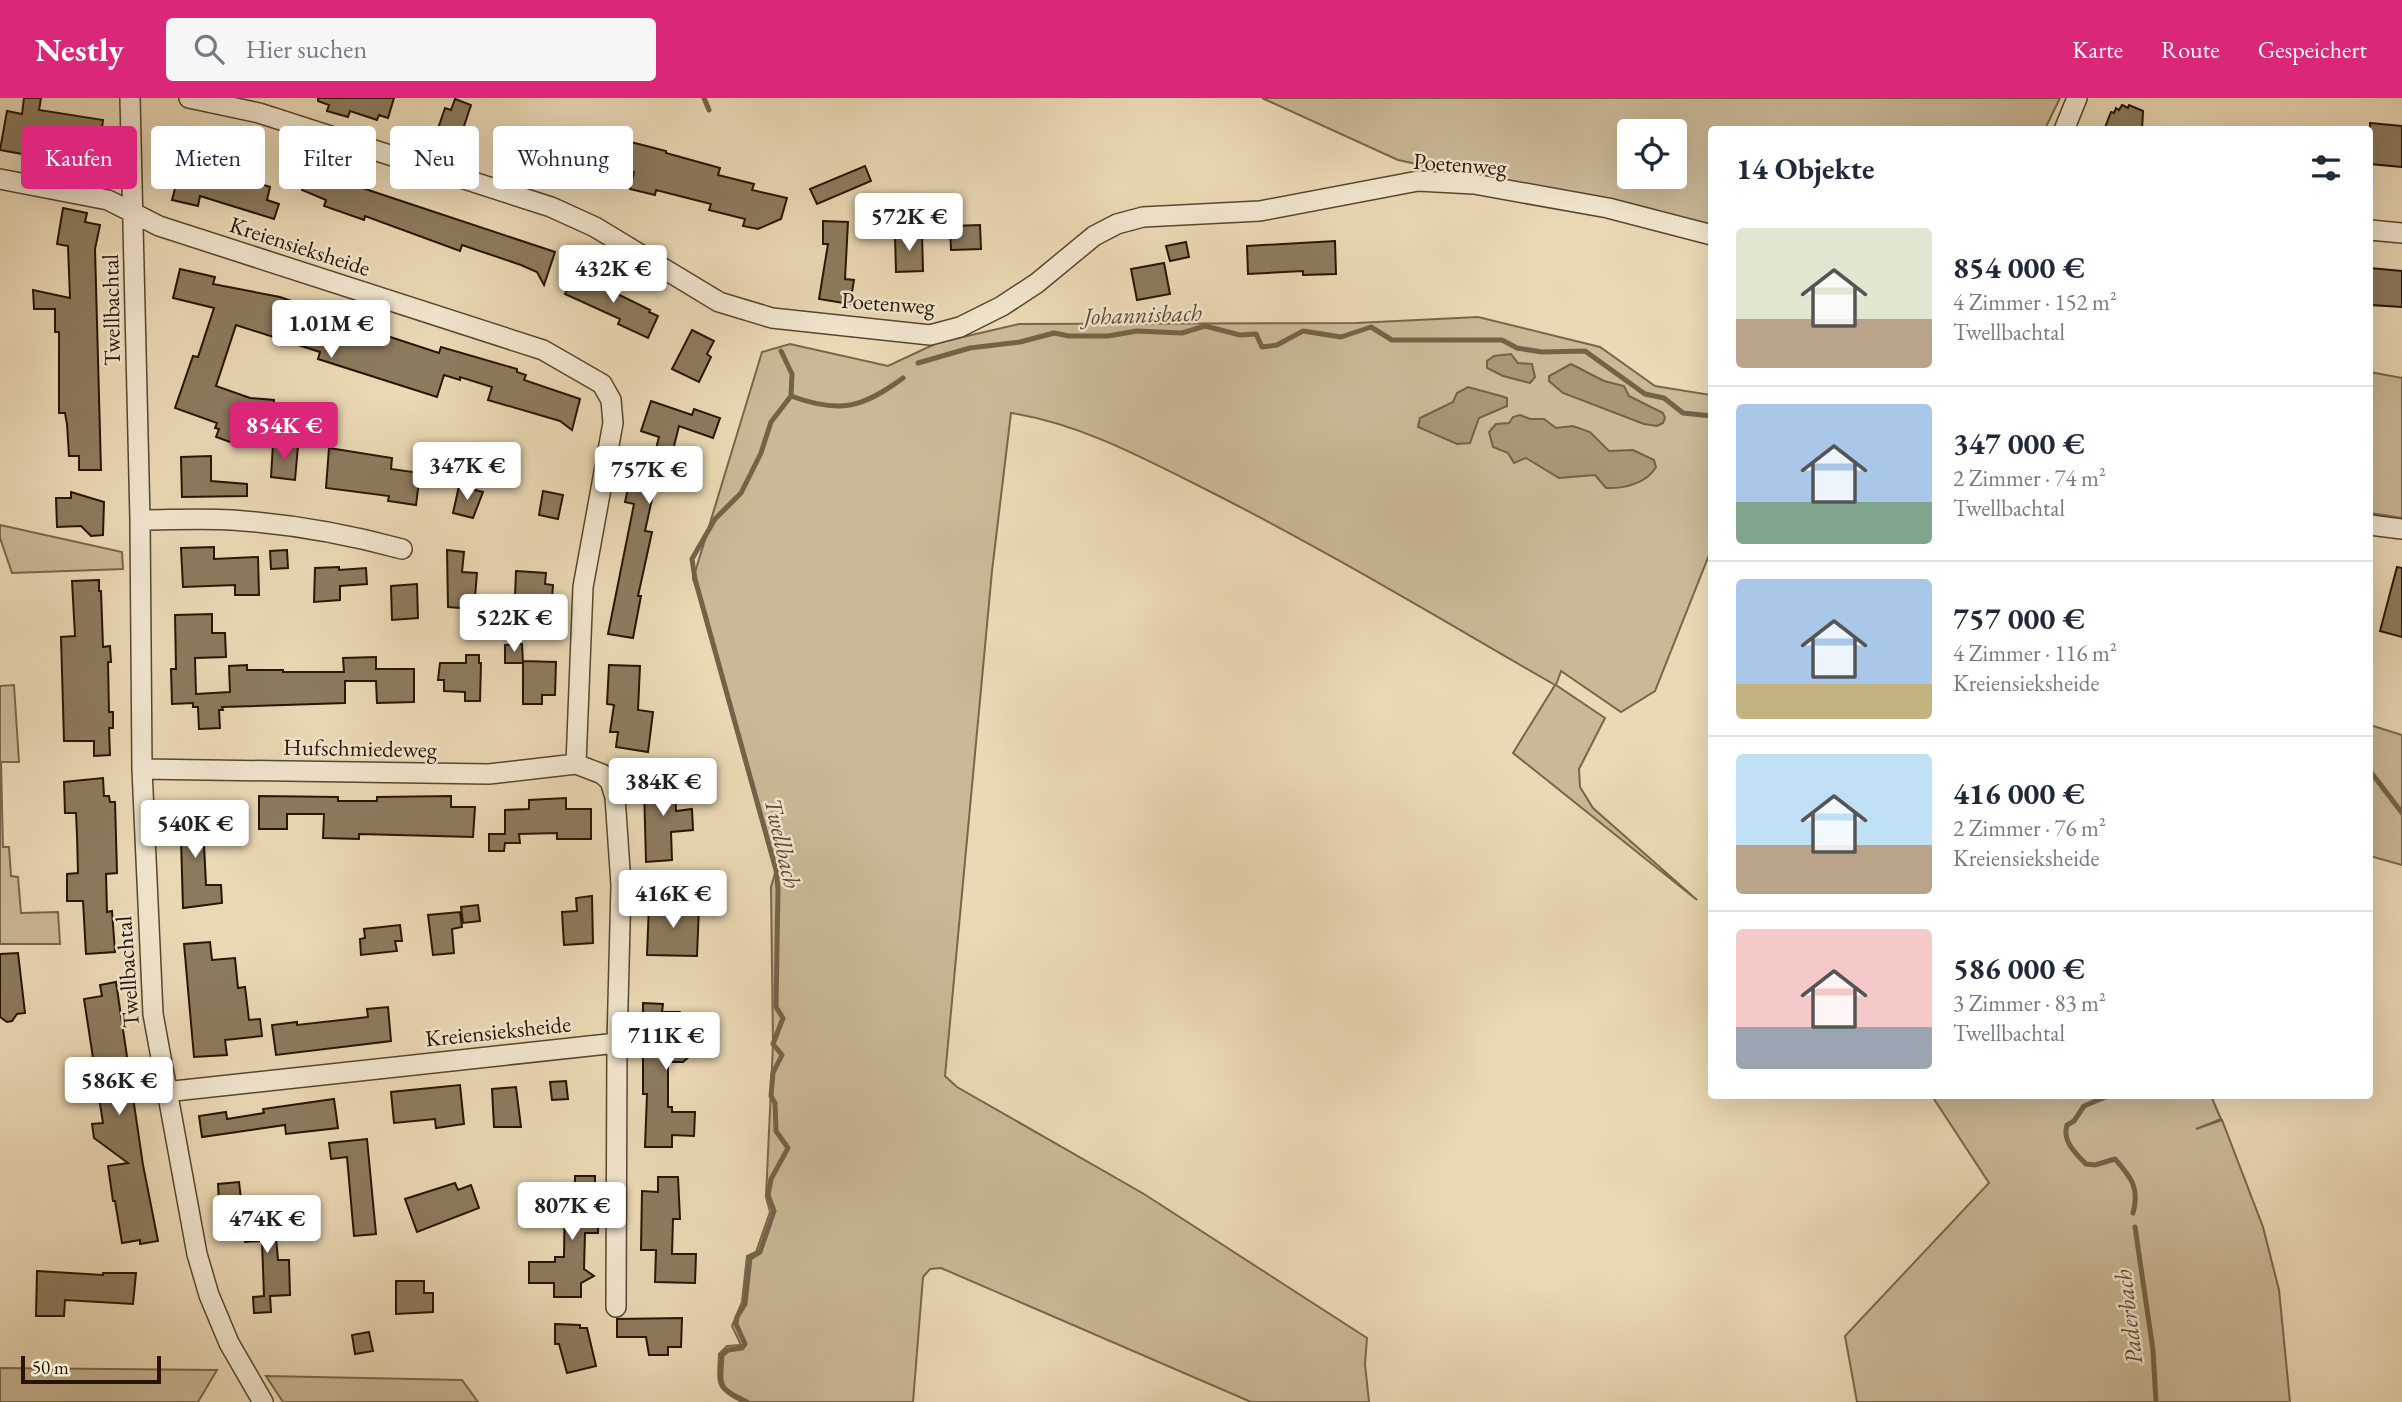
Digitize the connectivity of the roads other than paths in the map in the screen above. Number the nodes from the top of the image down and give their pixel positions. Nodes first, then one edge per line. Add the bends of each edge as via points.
1 (130, 98) edge
2 (189, 98) edge
3 (2077, 98) edge
4 (2066, 126) edge
5 (0, 178) edge
6 (134, 212) junction
7 (2373, 230) edge
8 (2402, 233) edge
9 (1708, 234) edge
10 (140, 520) junction
11 (2373, 525) edge
12 (2402, 529) edge
13 (402, 549) dead end
14 (576, 764) junction
15 (142, 769) junction
16 (617, 1043) junction
17 (165, 1093) junction
18 (616, 1307) dead end
19 (262, 1402) edge

1 - 6 street, Twellbachtal
2 - 9 street, Poetenweg via 259,113 551,207 595,227 719,302 772,318 930,335 960,327 1002,306 1094,236 1117,224 1143,217 1260,211 1418,181 1474,184 1608,208
3 - 4 street
5 - 6 street, Kreiensieksheide via 108,200
6 - 10 street, Twellbachtal
6 - 14 street, Kreiensieksheide via 159,226 543,351 602,384 611,400 613,423 583,587
7 - 8 street
10 - 13 street via 231,520 288,526 352,535
10 - 15 street, Twellbachtal
11 - 12 street
14 - 15 street, Hufschmiedeweg via 489,774
14 - 16 street via 610,780 615,797 621,886
15 - 17 street, Twellbachtal via 150,984
16 - 17 street, Kreiensieksheide
16 - 18 street
17 - 19 street, Twellbachtal via 209,1295

